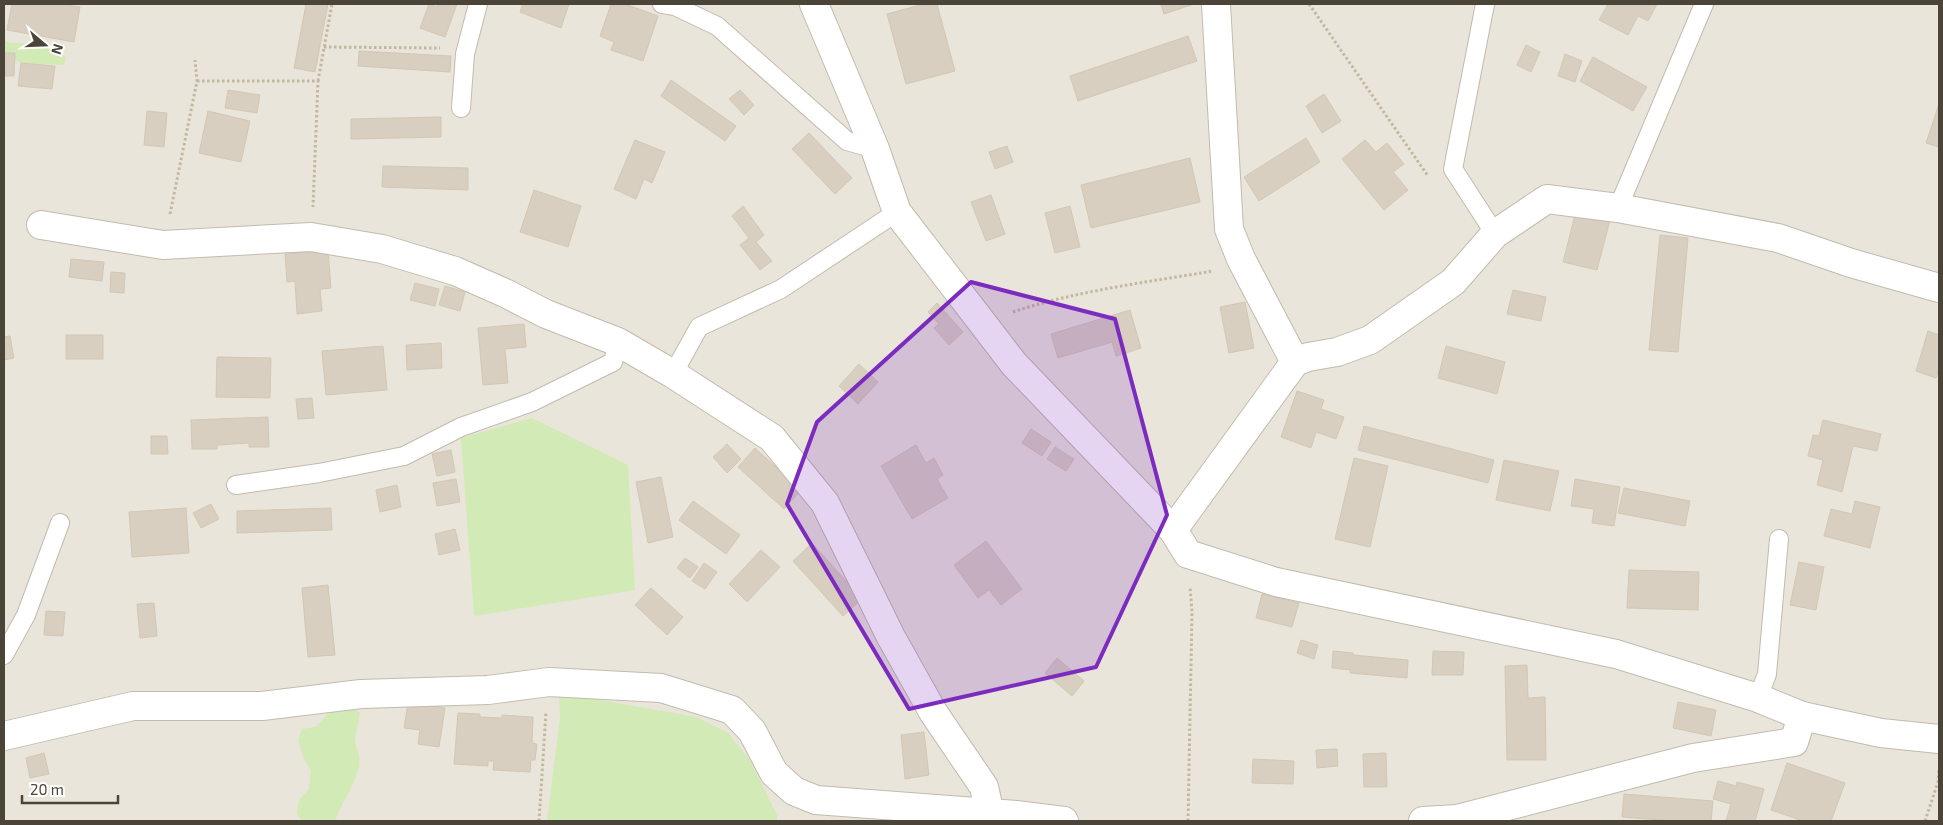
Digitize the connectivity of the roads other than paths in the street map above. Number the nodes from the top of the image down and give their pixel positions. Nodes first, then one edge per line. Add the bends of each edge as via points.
1 (478, 4) edge
2 (662, 4) edge
3 (814, 4) edge
4 (1216, 4) edge
5 (1485, 4) edge
6 (1704, 4) edge
7 (461, 108) dead end
8 (875, 149) junction
9 (1618, 208) junction
10 (897, 212) junction
11 (41, 225) dead end
12 (1495, 234) junction
13 (1939, 288) edge
14 (618, 342) junction
15 (1295, 362) junction
16 (673, 374) junction
17 (236, 484) dead end
18 (60, 524) dead end
19 (1173, 530) junction
20 (1779, 539) dead end
21 (4, 655) edge
22 (1758, 698) junction
23 (1802, 716) junction
24 (4, 736) edge
25 (1939, 739) edge
26 (990, 814) junction
27 (1064, 821) edge
28 (1422, 821) edge

1 - 7 lane via 466,48
2 - 8 lane via 675,6 717,26 847,141
3 - 8 street
4 - 15 street via 1229,229 1241,259
5 - 12 lane via 1453,169
6 - 9 lane
8 - 10 street
9 - 12 street via 1547,199
9 - 13 street via 1778,238
10 - 16 lane via 781,290 699,327
10 - 19 street via 1014,364
11 - 14 street via 163,245 312,237 382,249 455,271 546,314
12 - 15 street via 1453,282 1370,340
14 - 16 street
14 - 17 lane via 613,362 532,402 461,427 404,456 319,473
15 - 19 street
16 - 26 street via 772,438 825,503 891,637 934,712 984,787
18 - 21 lane via 26,615
19 - 22 street via 1188,554 1276,582 1616,654
20 - 22 lane via 1767,674
22 - 23 street
23 - 25 street via 1881,733
23 - 28 street via 1794,742 1693,758 1457,819
24 - 26 street via 132,706 262,706 362,694 488,690 549,682 661,688 732,710 752,731 774,773 794,791 816,800
26 - 27 street

